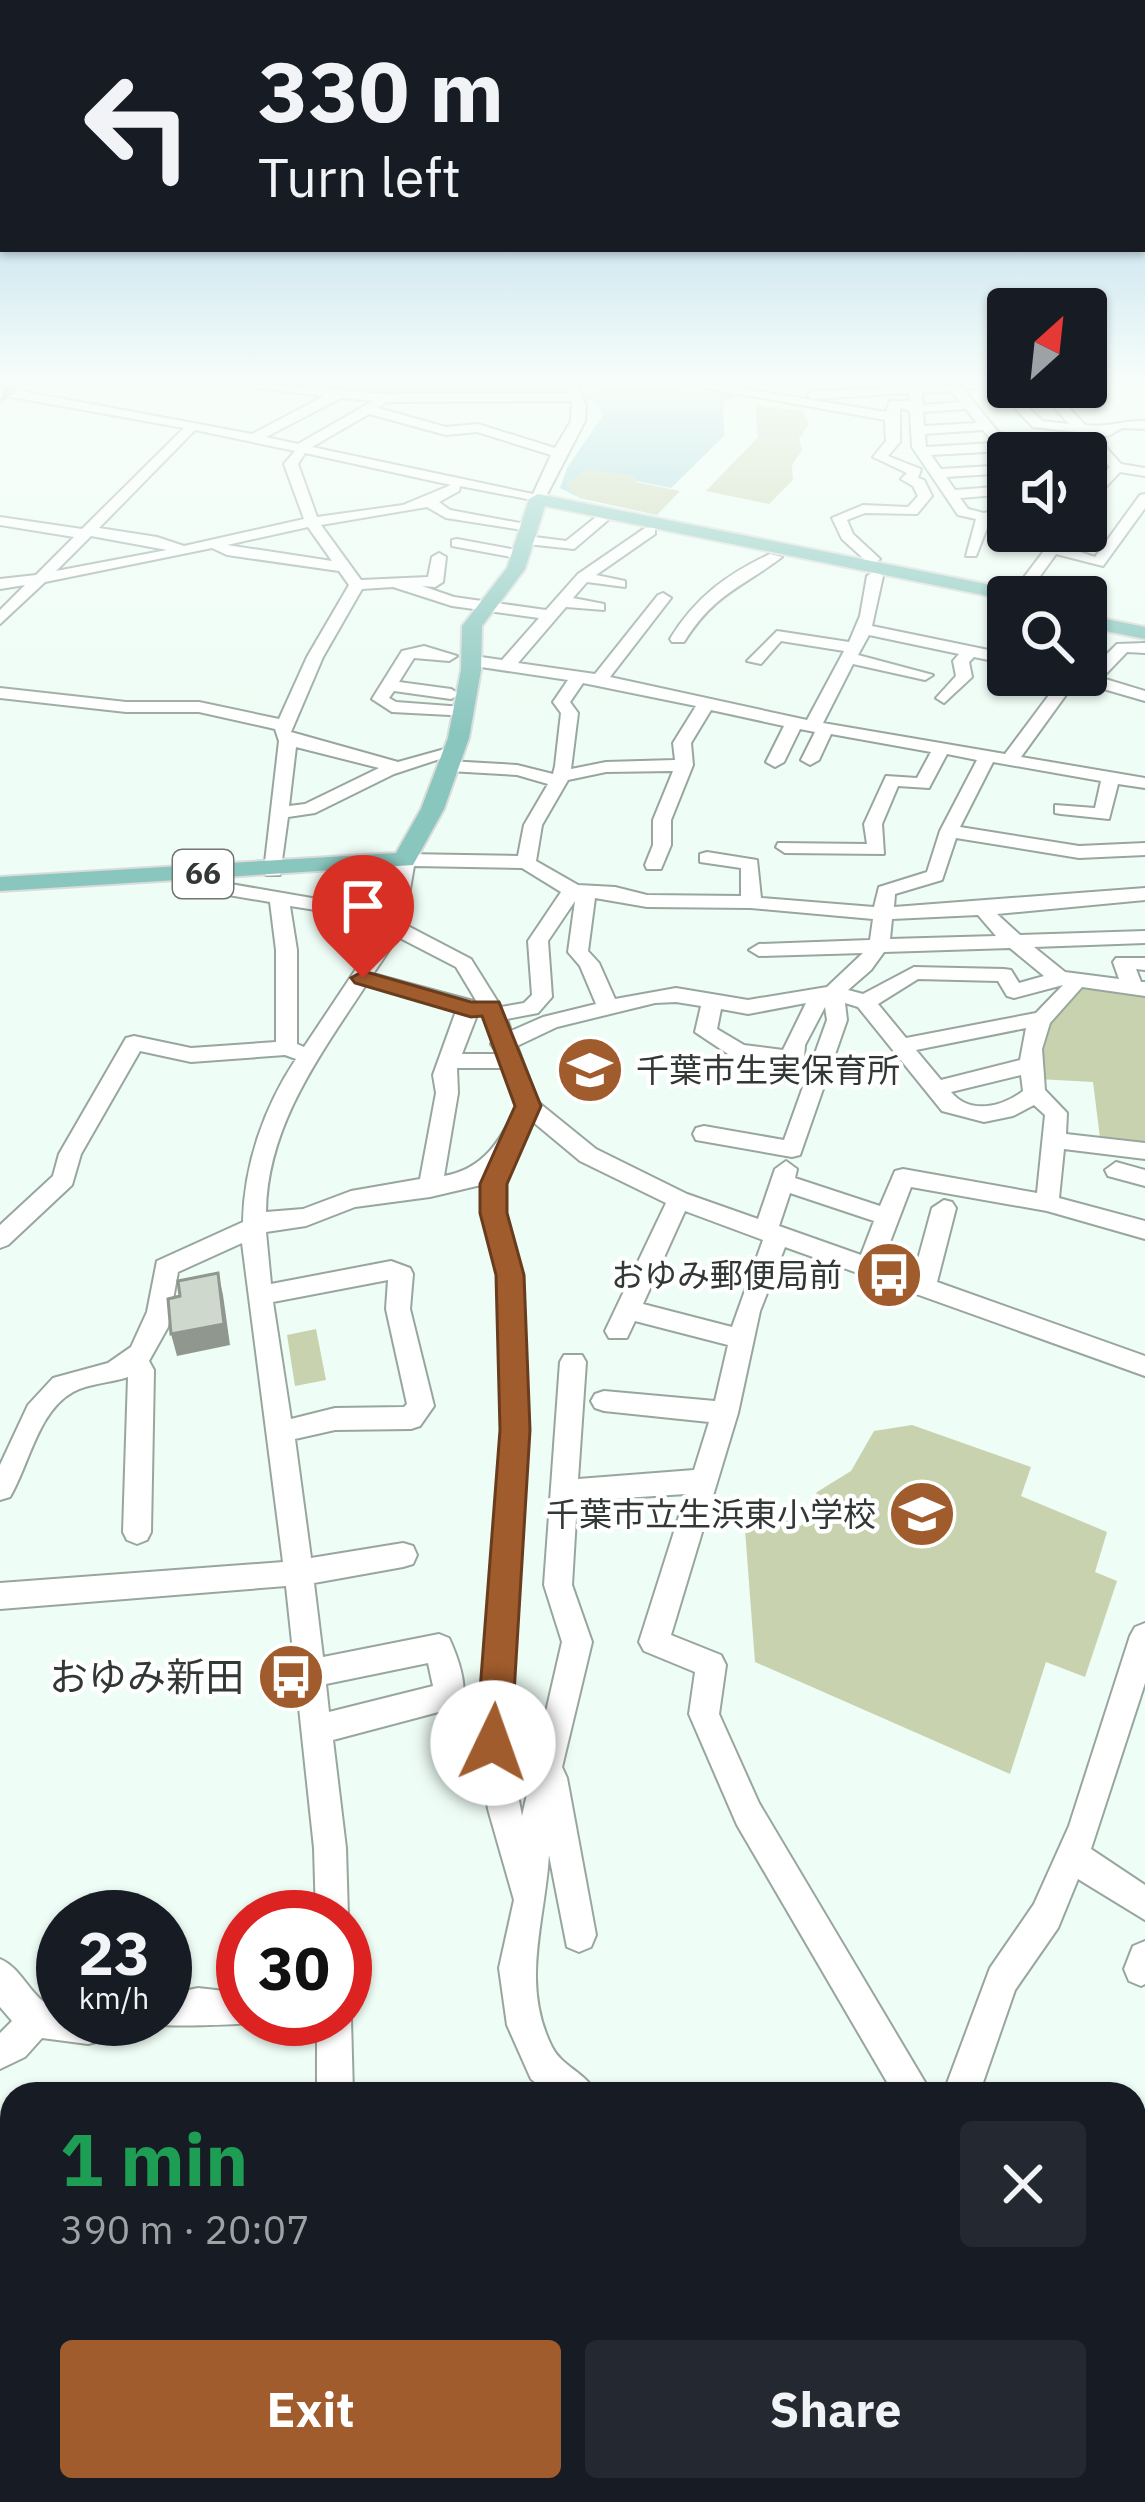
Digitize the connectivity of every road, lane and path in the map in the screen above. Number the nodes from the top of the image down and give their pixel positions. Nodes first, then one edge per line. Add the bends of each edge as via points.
1 (117, 502) edge
2 (305, 502) edge
3 (447, 502) edge
4 (474, 502) edge
5 (529, 502) edge
6 (531, 502) edge
7 (920, 502) edge
8 (957, 502) edge
9 (1142, 502) edge
10 (537, 503) junction
11 (441, 514) junction
12 (987, 516) edge
13 (983, 517) junction
14 (987, 518) edge
15 (601, 520) junction
16 (0, 521) edge
17 (312, 522) junction
18 (650, 530) junction
19 (87, 532) junction
20 (215, 544) junction
21 (524, 548) junction
22 (1107, 549) edge
23 (463, 550) dead end
24 (184, 551) junction
25 (1082, 552) edge
26 (1104, 552) edge
27 (971, 553) dead end
28 (431, 556) dead end
29 (775, 557) junction
30 (482, 566) dead end
31 (346, 568) junction
32 (871, 570) junction
33 (584, 577) junction
34 (40, 580) junction
35 (394, 582) junction
36 (0, 584) edge
37 (620, 584) dead end
38 (357, 585) junction
39 (987, 591) edge
40 (663, 598) dead end
41 (987, 599) edge
42 (560, 601) junction
43 (599, 607) dead end
44 (481, 611) junction
45 (440, 613) dead end
46 (547, 615) junction
47 (1107, 615) edge
48 (0, 619) edge
49 (1145, 623) edge
50 (1107, 625) edge
51 (637, 627) junction
52 (864, 629) junction
53 (1145, 633) edge
54 (1145, 648) edge
55 (972, 650) junction
56 (851, 653) junction
57 (987, 654) edge
58 (449, 656) dead end
59 (1107, 658) edge
60 (474, 661) junction
61 (755, 661) dead end
62 (508, 664) junction
63 (925, 675) dead end
64 (579, 677) junction
65 (599, 680) junction
66 (1107, 684) edge
67 (712, 686) dead end
68 (0, 693) edge
69 (1060, 696) edge
70 (1145, 696) edge
71 (944, 698) dead end
72 (457, 703) junction
73 (700, 706) junction
74 (794, 723) junction
75 (819, 727) junction
76 (286, 732) junction
77 (942, 748) junction
78 (450, 759) junction
79 (999, 759) junction
80 (810, 760) dead end
81 (775, 762) dead end
82 (684, 766) junction
83 (398, 767) junction
84 (1064, 769) junction
85 (1111, 777) junction
86 (560, 778) junction
87 (1145, 783) edge
88 (280, 813) junction
89 (949, 831) junction
90 (785, 847) dead end
91 (1145, 849) edge
92 (707, 858) dead end
93 (405, 860) junction
94 (527, 862) junction
95 (654, 865) dead end
96 (0, 884) edge
97 (275, 884) junction
98 (572, 891) junction
99 (1145, 894) edge
100 (751, 902) junction
101 (339, 908) junction
102 (983, 908) junction
103 (885, 910) junction
104 (394, 927) junction
105 (1145, 937) edge
106 (1021, 944) junction
107 (879, 945) junction
108 (759, 950) dead end
109 (1145, 964) edge
110 (363, 978) junction
111 (1067, 980) junction
112 (1139, 988) edge
113 (827, 993) junction
114 (712, 1001) junction
115 (865, 1002) junction
116 (609, 1010) junction
117 (486, 1011) junction
118 (1043, 1018) junction
119 (902, 1046) junction
120 (297, 1052) junction
121 (506, 1052) junction
122 (449, 1061) junction
123 (1031, 1065) junction
124 (933, 1088) junction
125 (1034, 1093) junction
126 (528, 1106) junction
127 (704, 1134) dead end
128 (511, 1139) junction
129 (1054, 1140) junction
130 (792, 1150) junction
131 (1145, 1151) edge
132 (1116, 1170) dead end
133 (1145, 1178) edge
134 (781, 1182) junction
135 (430, 1189) junction
136 (680, 1200) junction
137 (1046, 1203) junction
138 (944, 1208) dead end
139 (887, 1217) junction
140 (253, 1226) junction
141 (1145, 1230) edge
142 (771, 1234) junction
143 (0, 1239) edge
144 (868, 1269) junction
145 (923, 1287) junction
146 (260, 1295) junction
147 (742, 1340) junction
148 (132, 1359) junction
149 (573, 1362) dead end
150 (1145, 1366) edge
151 (604, 1401) dead end
152 (725, 1413) junction
153 (280, 1432) junction
154 (703, 1481) junction
155 (0, 1489) edge
156 (564, 1491) junction
157 (137, 1532) dead end
158 (404, 1555) dead end
159 (298, 1573) junction
160 (0, 1596) edge
161 (1145, 1636) edge
162 (308, 1674) junction
163 (315, 1730) junction
164 (548, 1758) junction
165 (1071, 1855) junction
166 (331, 1890) edge
167 (530, 1900) junction
168 (1145, 1904) edge
169 (579, 1935) dead end
170 (0, 1976) edge
171 (35, 2020) joint
172 (334, 2046) edge
173 (0, 2052) edge
174 (335, 2082) edge
175 (562, 2082) edge
176 (907, 2082) edge
177 (965, 2082) edge

1 - 19 street
2 - 17 street
3 - 11 street
4 - 11 street
5 - 10 street
6 - 10 street
7 - 32 street via 912,511 872,508 839,518 873,559
8 - 13 street
9 - 22 street
10 - 15 main road
10 - 21 main road
10 - 32 main road
11 - 17 street
11 - 21 street
12 - 13 street
13 - 14 street
13 - 27 street
15 - 18 main road
15 - 21 street via 568,546
16 - 19 street
17 - 20 street
17 - 31 street
18 - 29 main road
18 - 33 street
19 - 24 street
19 - 34 street
20 - 24 street
20 - 31 street
21 - 23 street
21 - 30 street
21 - 44 main road
24 - 34 street
25 - 26 street via 1097,562
28 - 35 street via 435,582
29 - 32 main road
29 - 51 street via 711,595 681,632
31 - 38 street
32 - 39 main road
32 - 41 main road
32 - 52 street via 875,600
33 - 37 street
33 - 42 street
34 - 36 street
34 - 48 street
35 - 38 street
35 - 44 street
38 - 76 street via 294,694
40 - 51 street
42 - 43 street
42 - 46 street
44 - 45 street
44 - 46 street
44 - 60 main road
46 - 62 street
47 - 49 main road
50 - 53 main road
51 - 65 street
52 - 55 street
52 - 56 street
54 - 59 street via 1123,647
55 - 57 street
55 - 71 street via 962,662 964,677
56 - 61 street via 777,636
56 - 63 street
56 - 75 street
58 - 72 street via 414,651 389,685
60 - 62 street
60 - 72 main road
62 - 64 street
64 - 65 street
64 - 86 street via 561,702 570,713
65 - 73 street
66 - 70 street
67 - 73 street
68 - 76 street via 199,707
69 - 79 street
72 - 78 main road
73 - 74 street
73 - 82 street via 682,743
74 - 75 street
74 - 81 street
75 - 77 street
75 - 80 street
76 - 83 street
76 - 88 street
77 - 79 street
77 - 90 street via 923,784 892,780 873,824 877,850
78 - 83 street
78 - 86 street
78 - 93 main road
79 - 84 street
79 - 89 street
82 - 86 street via 606,767
82 - 95 street
83 - 88 street via 309,809
84 - 85 street
84 - 85 street via 1059,801 1103,815
85 - 87 street
86 - 94 street via 536,811
88 - 97 street
89 - 91 street via 1079,852
89 - 103 street via 935,876 886,891
92 - 100 street via 750,864
93 - 94 street
93 - 97 main road, 66
93 - 101 street
93 - 104 street
94 - 98 street
96 - 97 main road, 66 via 206,874
97 - 101 street
97 - 120 street via 286,925 282,1006
98 - 100 street via 646,902
98 - 116 street via 585,897 578,952
98 - 117 street via 538,941 542,997 531,1008
99 - 102 street via 1087,909
100 - 103 street
101 - 104 street
102 - 103 street
102 - 106 street
103 - 107 street
104 - 110 street
104 - 117 street via 464,963
105 - 106 street
106 - 107 street
106 - 111 street
107 - 108 street
107 - 113 street
109 - 112 street via 1123,962
110 - 117 street
110 - 120 street
111 - 112 street
111 - 115 street via 1014,991 1004,975 914,973
111 - 118 street via 1068,996
113 - 114 street via 748,1007
113 - 114 street via 793,1058 740,1051 706,1032
113 - 115 street
113 - 130 street via 837,1020
114 - 116 street via 655,996
115 - 119 street
116 - 121 street via 550,1022
117 - 121 street
117 - 122 street via 464,1015
118 - 119 street
118 - 123 street via 1030,1044
119 - 124 street
120 - 140 street via 262,1156
120 - 143 street via 191,1055 134,1043 70,1154 64,1179
121 - 122 street
121 - 126 street
122 - 135 street
123 - 124 street
123 - 125 street
124 - 125 street via 965,1113 995,1115
125 - 129 street via 1056,1113
126 - 128 street
126 - 136 street via 588,1155
127 - 130 street
128 - 135 street via 473,1179
128 - 167 street via 493,1213 510,1275 515,1430 493,1743
129 - 131 street
129 - 137 street
130 - 134 street
132 - 133 street
134 - 139 street
134 - 142 street
135 - 140 street via 351,1199
136 - 142 street
136 - 147 street via 624,1321
137 - 139 street via 903,1177
137 - 141 street
138 - 145 street
139 - 144 street
140 - 146 street
140 - 148 street via 166,1267 158,1324
142 - 144 street
142 - 147 street
144 - 145 street
145 - 150 street
146 - 153 street
146 - 153 street via 401,1274 398,1310 421,1406 411,1418 335,1419
147 - 152 street
148 - 155 street via 120,1371 56,1389
148 - 157 street via 141,1370
149 - 156 street
151 - 152 street
152 - 154 street
153 - 159 street
154 - 156 street
154 - 176 street via 654,1642 711,1665 704,1714 748,1814
156 - 164 street via 558,1585 577,1642
158 - 159 street
159 - 160 street
159 - 162 street
161 - 165 street
162 - 163 street
162 - 163 street via 439,1647 450,1695
163 - 166 street
164 - 167 street
164 - 169 street
165 - 168 street
165 - 177 street via 1046,1916 1002,1980
167 - 175 street via 516,1969 524,2025 543,2067
170 - 171 street
171 - 173 street
172 - 174 street

